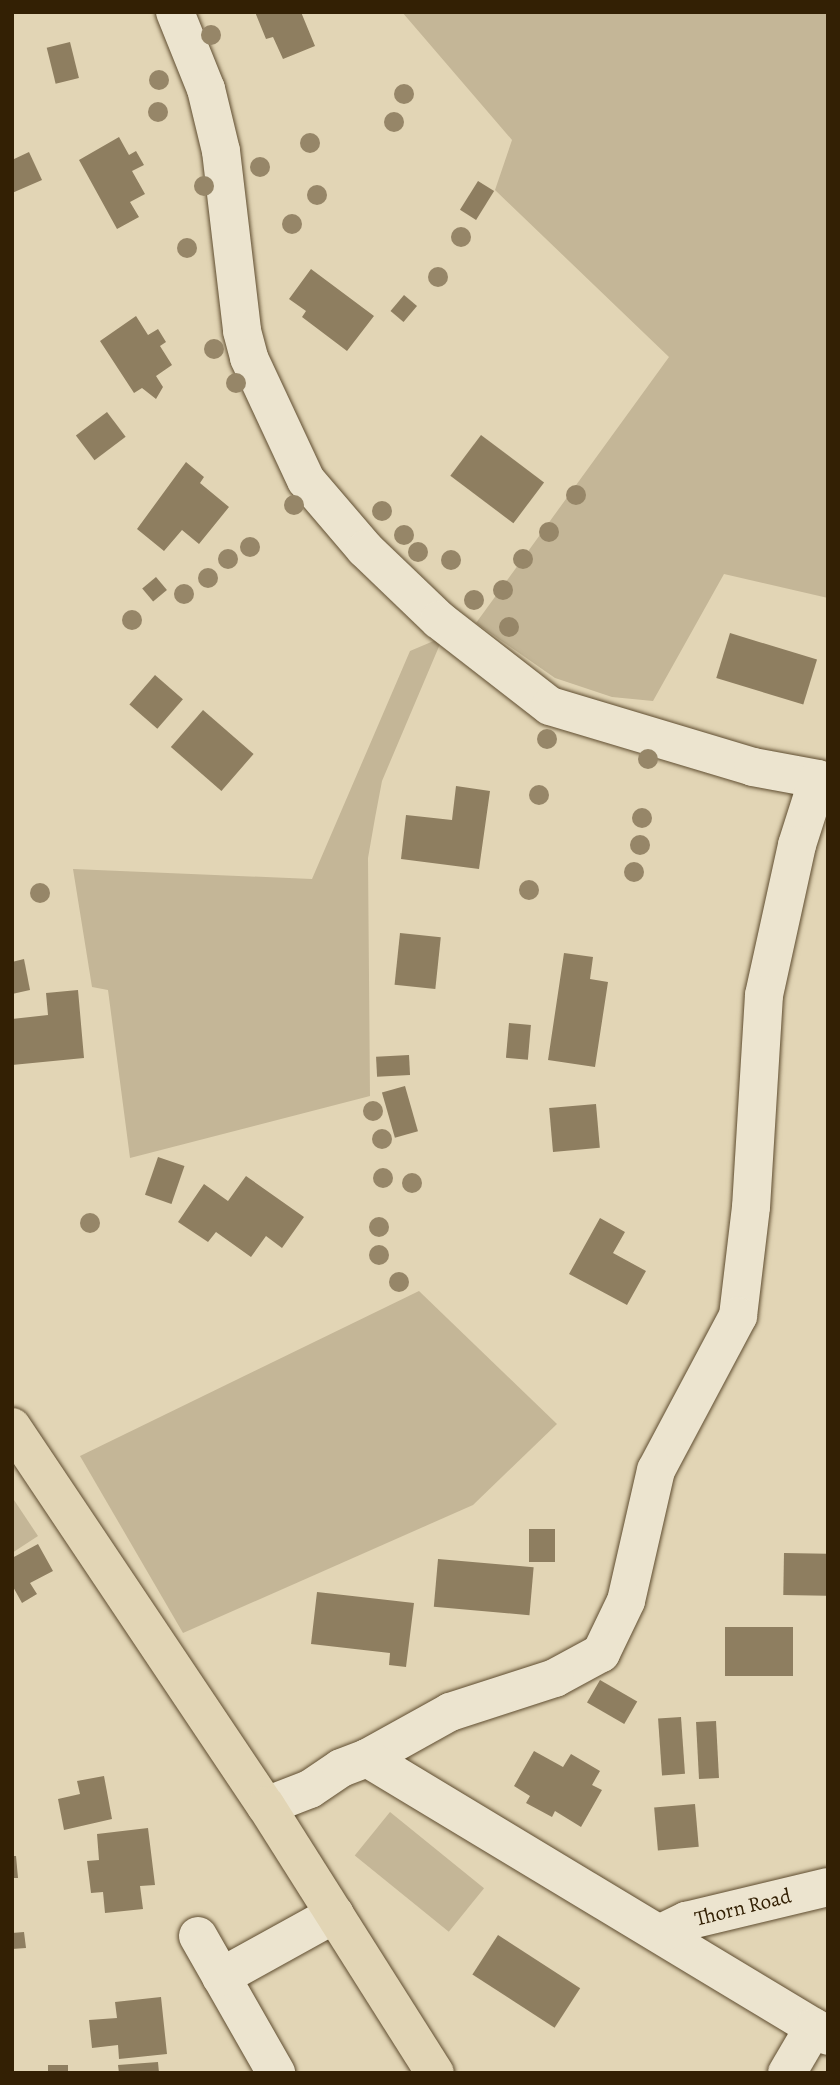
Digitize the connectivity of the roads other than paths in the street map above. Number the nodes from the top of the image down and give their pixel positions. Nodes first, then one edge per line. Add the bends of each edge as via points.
1 (175, 12) edge
2 (823, 779) edge
3 (12, 1426) edge
4 (367, 1758) junction
5 (266, 1806) junction
6 (828, 1887) edge
7 (335, 1914) junction
8 (661, 1933) junction
9 (198, 1936) dead end
10 (221, 1977) junction
11 (821, 2032) edge
12 (276, 2073) edge
13 (435, 2073) edge
14 (787, 2073) edge

1 - 2 street via 206,89 221,151 242,331 306,480 365,548 439,620 550,706 584,720 753,767
2 - 4 street via 797,845 764,995 751,1207 738,1316 656,1470 626,1601 601,1653 555,1678 450,1712
3 - 5 main road
4 - 5 street via 341,1768 310,1789
4 - 8 street
5 - 7 main road
6 - 8 street, Thorn Road via 686,1921
7 - 10 street
7 - 13 main road
8 - 11 street
9 - 10 street
10 - 12 street
11 - 14 street

